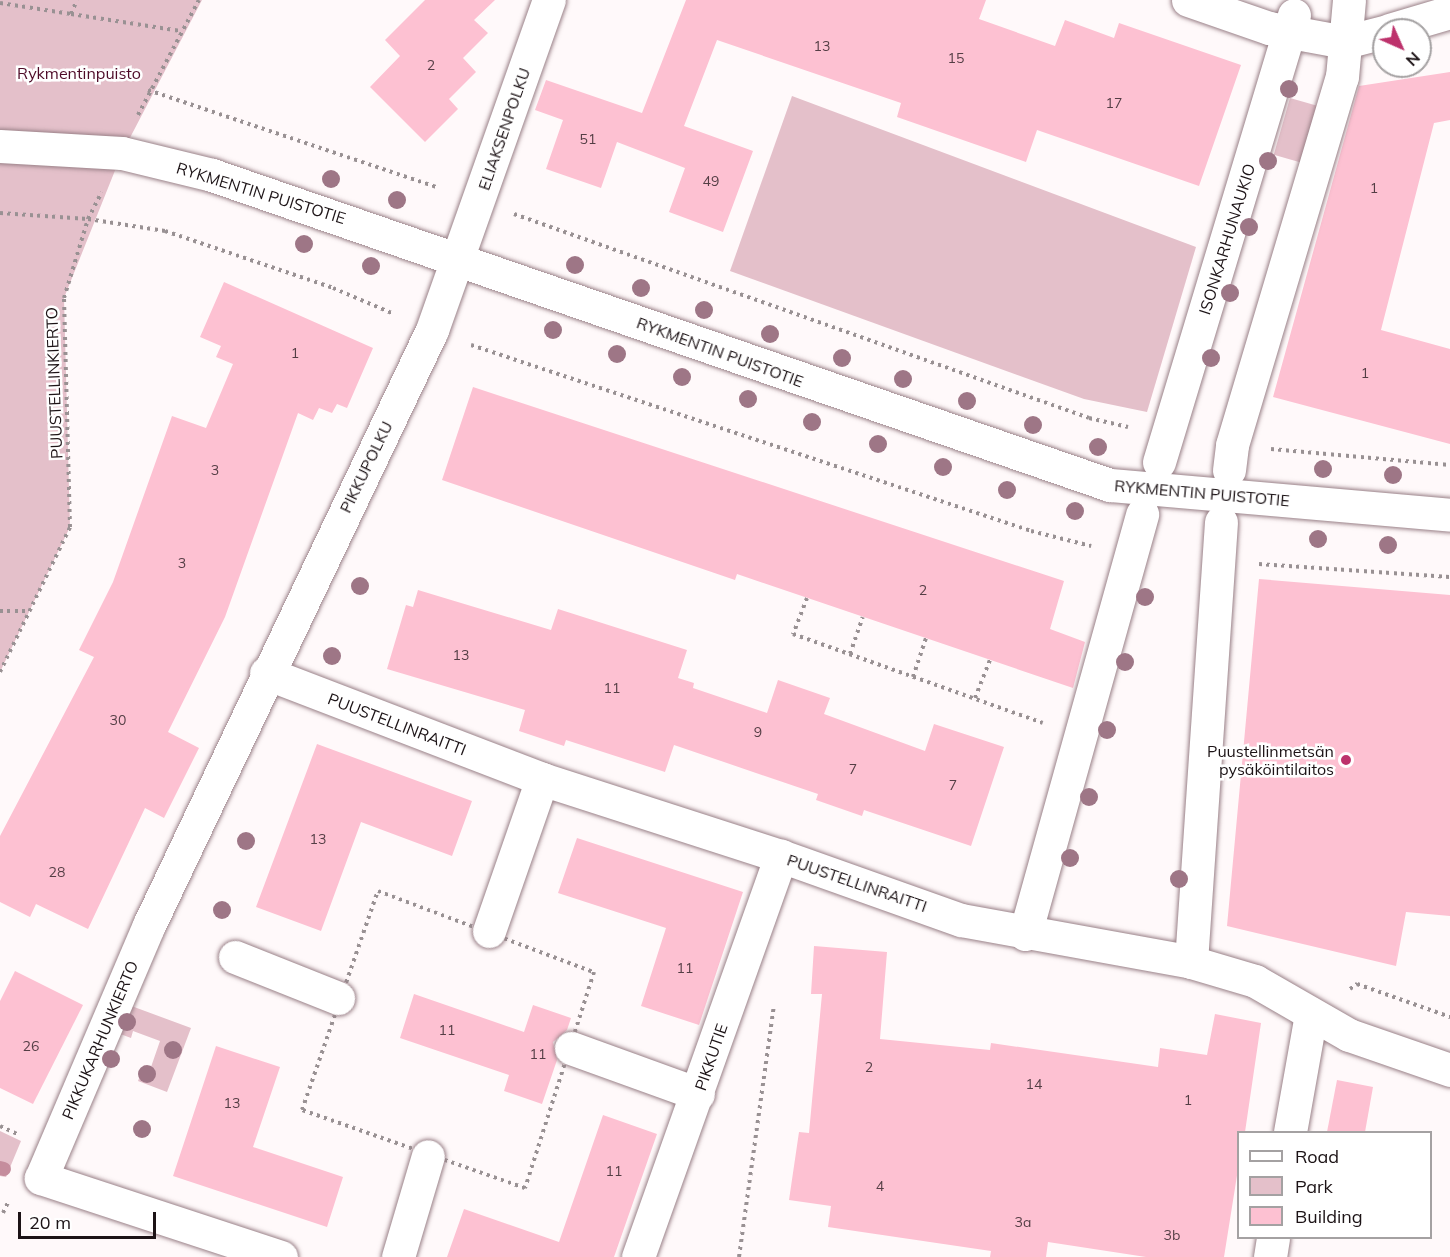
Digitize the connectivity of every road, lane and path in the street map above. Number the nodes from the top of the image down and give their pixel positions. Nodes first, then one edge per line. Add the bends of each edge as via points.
1 (77, 0) edge
2 (199, 0) edge
3 (549, 0) edge
4 (1188, 0) edge
5 (1349, 0) edge
6 (0, 3) edge
7 (1450, 12) edge
8 (71, 14) junction
9 (1430, 18) edge
10 (1284, 25) junction
11 (181, 31) junction
12 (1372, 35) edge
13 (1345, 42) junction
14 (148, 90) junction
15 (0, 146) edge
16 (122, 153) junction
17 (479, 201) junction
18 (0, 213) edge
19 (88, 219) junction
20 (458, 257) junction
21 (432, 330) junction
22 (1164, 449) joint
23 (1231, 457) joint
24 (1450, 465) edge
25 (1142, 514) dead end
26 (1450, 515) edge
27 (1221, 522) dead end
28 (1128, 555) junction
29 (1218, 563) junction
30 (1450, 577) edge
31 (807, 598) dead end
32 (0, 611) edge
33 (30, 611) junction
34 (863, 617) dead end
35 (926, 638) dead end
36 (850, 654) junction
37 (990, 660) dead end
38 (0, 672) edge
39 (266, 673) junction
40 (913, 677) junction
41 (975, 698) junction
42 (1078, 735) junction
43 (542, 779) junction
44 (782, 856) junction
45 (489, 931) joint
46 (1025, 934) junction
47 (235, 957) dead end
48 (1191, 962) junction
49 (775, 997) dead end
50 (338, 998) junction
51 (1311, 1014) junction
52 (571, 1048) dead end
53 (1450, 1070) edge
54 (698, 1094) junction
55 (1290, 1131) edge
56 (428, 1156) joint
57 (1273, 1239) edge
58 (281, 1257) edge
59 (398, 1257) edge
60 (638, 1257) edge
61 (739, 1257) edge
62 (1270, 1257) edge

1 - 8 path
2 - 11 path, PUUSTELLINKIERTO
3 - 17 street, ELIAKSENPOLKU
4 - 10 street
5 - 13 street
6 - 8 path
7 - 9 street
8 - 11 path
10 - 13 street
10 - 22 street, ISONKARHUNAUKIO
11 - 14 path, PUUSTELLINKIERTO
12 - 13 street
13 - 23 street via 1342,77
14 - 16 path, PUUSTELLINKIERTO
14 - 17 path
15 - 16 street, RYKMENTIN PUISTOTIE
16 - 19 path, PUUSTELLINKIERTO
16 - 20 street, RYKMENTIN PUISTOTIE via 212,174
17 - 20 street, ELIAKSENPOLKU
17 - 22 path via 1089,418
18 - 19 path
19 - 21 path via 165,231 333,288
19 - 33 path, PUUSTELLINKIERTO via 63,298 70,527
20 - 21 street, PIKKUPOLKU
20 - 26 street, RYKMENTIN PUISTOTIE via 763,368 1110,485
21 - 28 path via 1031,531
21 - 39 street, PIKKUPOLKU
23 - 24 path
25 - 28 street
27 - 29 street
28 - 42 street
29 - 30 path
29 - 48 street
31 - 36 path via 793,634
32 - 33 path
33 - 38 path, PUUSTELLINKIERTO
34 - 36 path
35 - 40 path
36 - 40 path
37 - 41 path
39 - 43 street, PUUSTELLINRAITTI
39 - 58 street, PIKKUKARHUNKIERTO via 149,925 41,1178
40 - 41 path
41 - 42 path
42 - 46 street
43 - 44 street, PUUSTELLINRAITTI
43 - 45 street
44 - 46 street, PUUSTELLINRAITTI via 961,920
44 - 54 street, PIKKUTIE
45 - 50 path via 378,891
46 - 48 street, PUUSTELLINRAITTI
47 - 50 street
48 - 51 street, PUUSTELLINRAITTI via 1255,981
49 - 61 path
50 - 56 path via 302,1110
51 - 53 street, PUUSTELLINRAITTI via 1349,1035
51 - 55 street
52 - 54 street
54 - 60 street, PIKKUTIE
56 - 59 street
57 - 62 street

